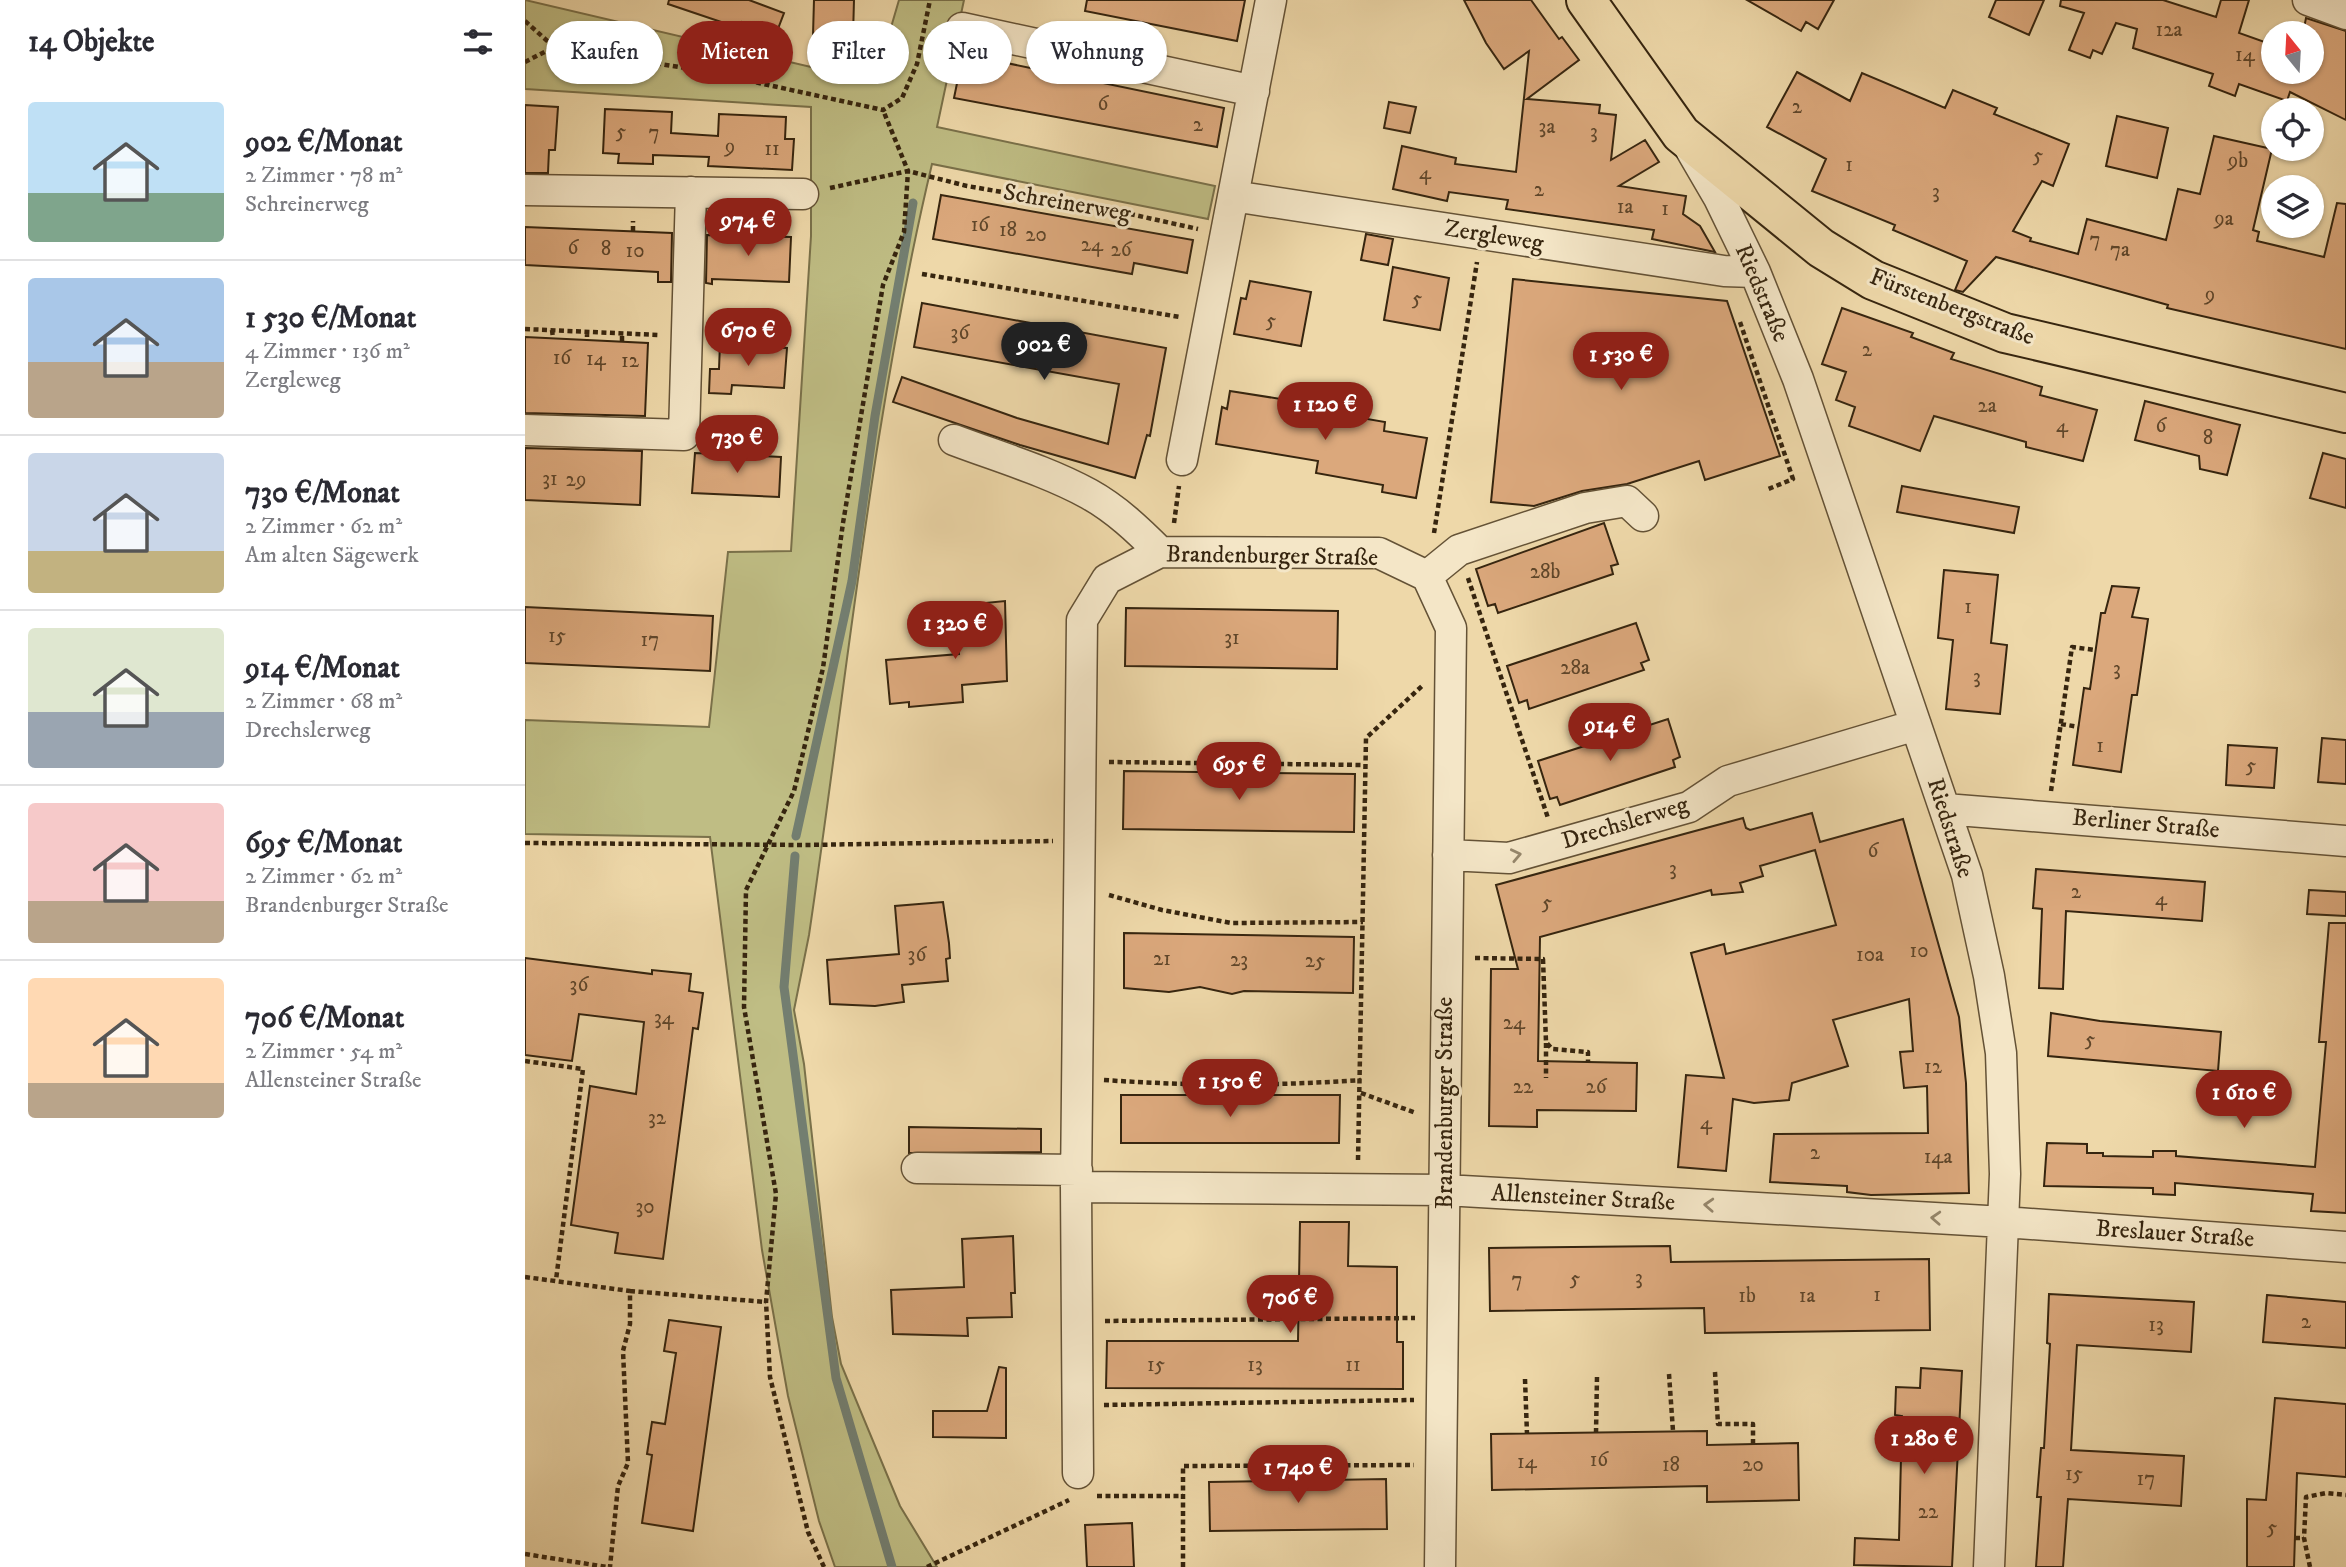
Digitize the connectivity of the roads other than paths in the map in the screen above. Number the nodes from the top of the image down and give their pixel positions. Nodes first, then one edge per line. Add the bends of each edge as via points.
1 (1271, 0) edge
2 (1586, 0) edge
3 (2308, 0) edge
4 (2346, 14) edge
5 (1012, 39) edge
6 (1254, 91) junction
7 (1681, 134) junction
8 (525, 190) edge
9 (691, 192) junction
10 (803, 194) road end
11 (1233, 195) junction
12 (1755, 272) junction
13 (2346, 414) edge
14 (525, 430) edge
15 (954, 440) dead end
16 (1182, 460) road end
17 (1643, 516) dead end
18 (1165, 551) junction
19 (1427, 576) junction
20 (1916, 725) junction
21 (1945, 809) junction
22 (2346, 841) edge
23 (1448, 855) junction
24 (917, 1168) dead end
25 (1076, 1178) junction
26 (1445, 1190) junction
27 (2004, 1222) junction
28 (2346, 1247) edge
29 (1078, 1484) road end
30 (1440, 1567) edge
31 (1989, 1567) edge

1 - 6 street
2 - 7 main road, Fürstenbergstraße
3 - 4 street
5 - 6 street
6 - 11 street
7 - 12 street, Riedstraße
7 - 13 main road, Fürstenbergstraße via 1821,248 1873,280 2005,332
8 - 9 street
9 - 10 street
9 - 14 street via 684,435
11 - 12 street, Zergleweg via 1724,271
11 - 16 street
12 - 20 street, Riedstraße via 1821,442
15 - 18 street via 1091,495
17 - 19 street via 1627,501 1585,509 1459,550
18 - 19 street, Brandenburger Straße via 1379,553
18 - 25 street, Brandenburger Straße via 1107,579 1082,620
19 - 23 street, Brandenburger Straße via 1451,628
20 - 21 street, Riedstraße
23 -> 20 street, Drechslerweg via 1509,858 1556,845 1689,807 1728,781
21 - 22 street, Berliner Straße
21 - 27 street, Riedstraße via 1967,874 1995,1006 2003,1086
23 - 26 street, Brandenburger Straße
24 - 25 street, Allensteiner Straße
25 - 26 street, Allensteiner Straße
25 - 29 street, Brandenburger Straße
27 -> 26 street, Allensteiner Straße
26 - 30 street, Brandenburger Straße
27 - 28 street, Breslauer Straße
27 - 31 street, Riedstraße

